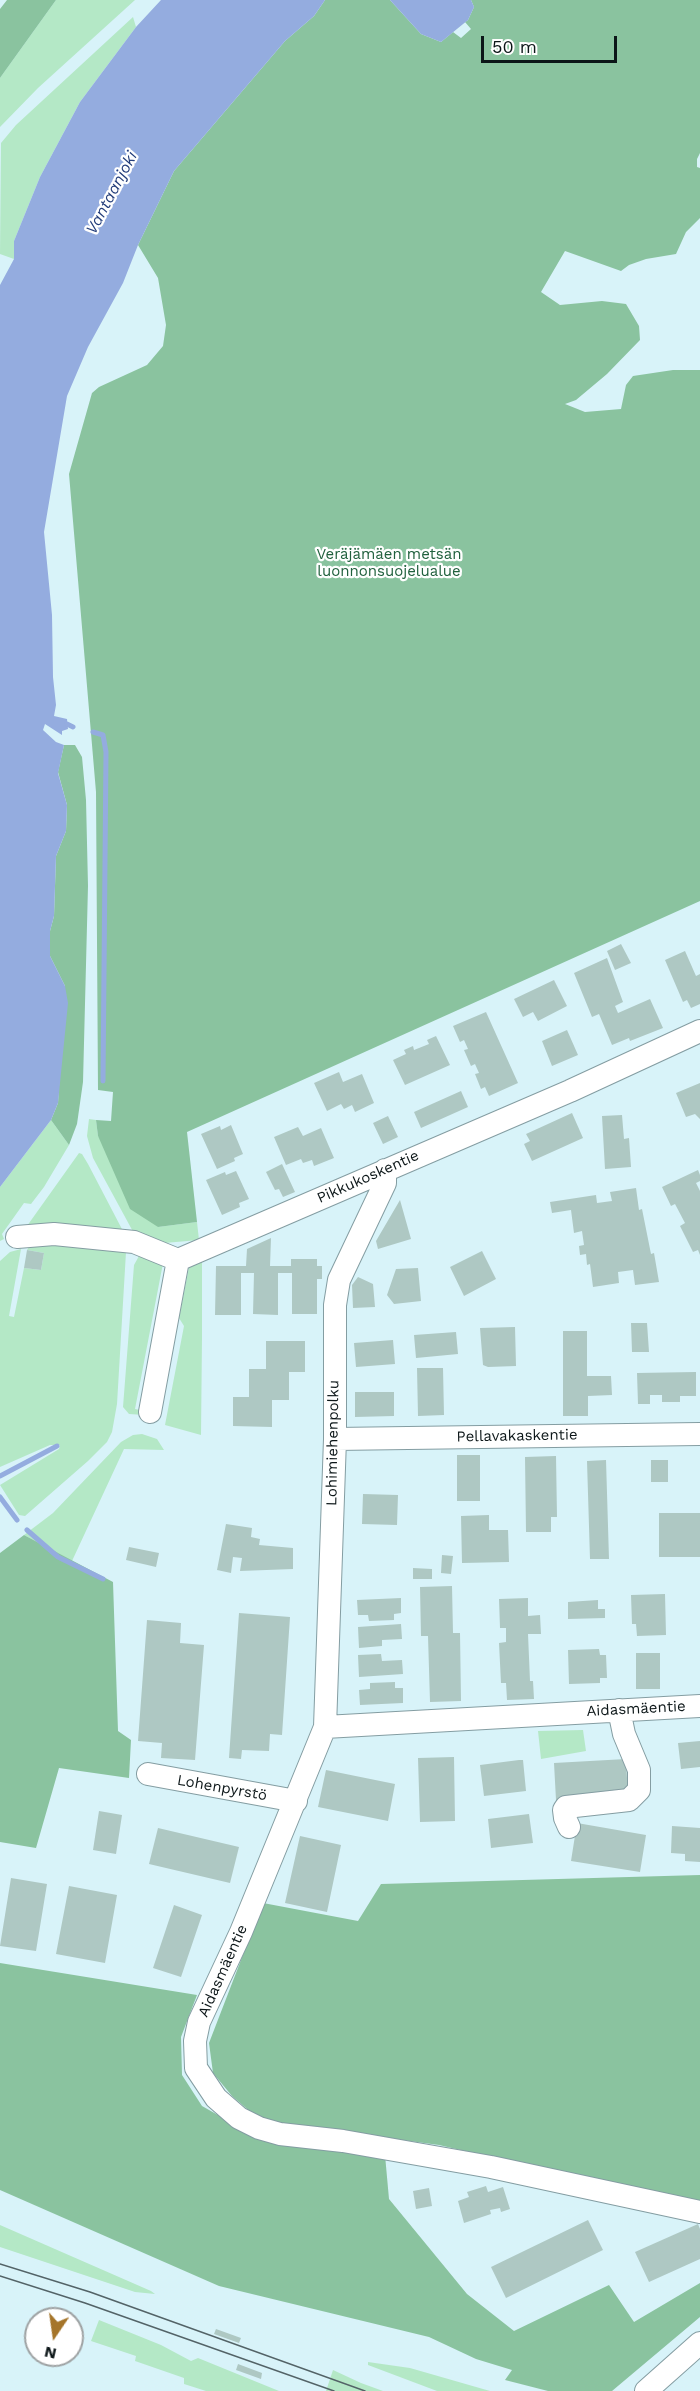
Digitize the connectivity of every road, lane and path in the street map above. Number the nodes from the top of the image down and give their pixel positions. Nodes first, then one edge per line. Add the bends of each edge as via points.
1 (700, 1031) edge
2 (385, 1170) junction
3 (17, 1237) dead end
4 (178, 1260) junction
5 (150, 1412) dead end
6 (700, 1434) edge
7 (334, 1438) junction
8 (700, 1706) edge
9 (619, 1710) junction
10 (325, 1727) junction
11 (148, 1774) dead end
12 (296, 1801) junction
13 (569, 1827) dead end
14 (700, 2212) edge
15 (700, 2343) edge
16 (646, 2391) edge

1 - 2 street, Pikkukoskentie
2 - 4 street, Pikkukoskentie
2 - 7 street, Lohimiehenpolku via 385,1183 337,1289
3 - 4 street via 54,1234 134,1242
4 - 5 street
6 - 7 street, Pellavakaskentie
7 - 10 street, Lohimiehenpolku
8 - 9 street, Aidasmäentie
9 - 10 street, Aidasmäentie
9 - 13 street via 639,1770 639,1790 629,1800 566,1807
10 - 12 street, Aidasmäentie
11 - 12 street, Lohenpyrstö
12 - 14 street, Aidasmäentie via 199,2022 196,2068 216,2098 239,2118 280,2134 343,2141 480,2166
15 - 16 street

